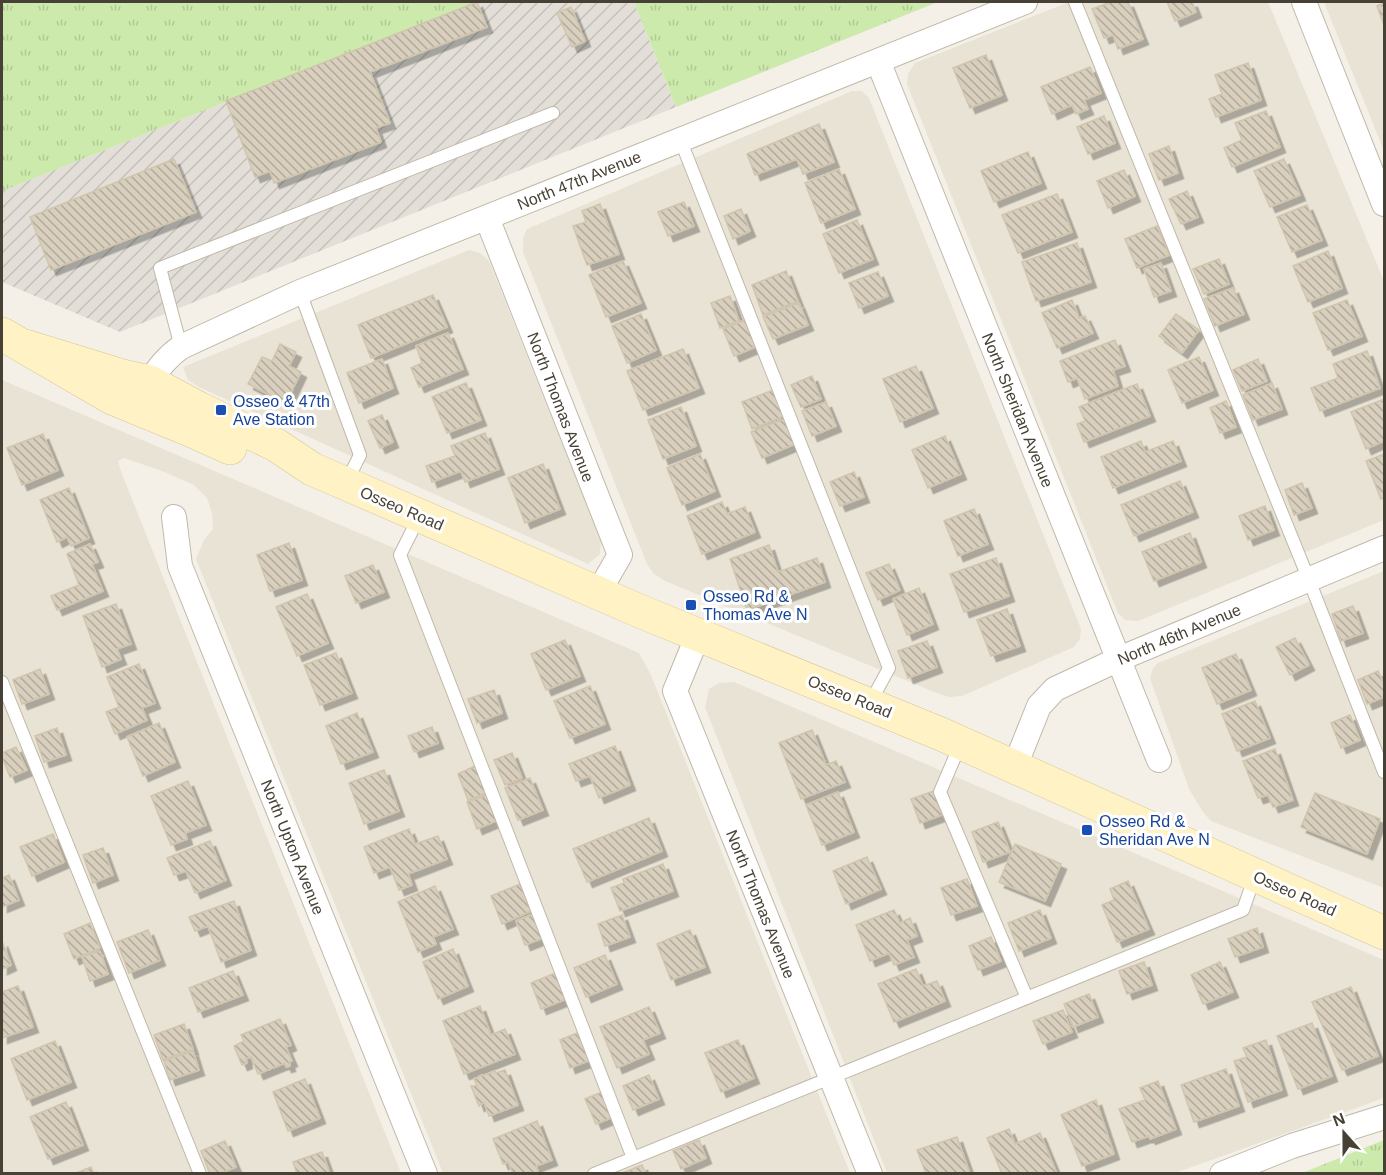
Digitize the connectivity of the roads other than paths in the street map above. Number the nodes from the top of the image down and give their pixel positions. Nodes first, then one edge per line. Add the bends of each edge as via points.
1 (1024, 2) edge
2 (1075, 2) edge
3 (1304, 2) edge
4 (878, 61) junction
5 (553, 112) dead end
6 (680, 139) junction
7 (1384, 204) edge
8 (487, 218) junction
9 (300, 292) junction
10 (13, 340) edge
11 (182, 347) junction
12 (150, 382) junction
13 (312, 469) junction
14 (345, 484) junction
15 (420, 516) junction
16 (174, 517) dead end
17 (1384, 548) edge
18 (1309, 580) junction
19 (598, 593) junction
20 (698, 635) junction
21 (1119, 659) junction
22 (2, 682) edge
23 (869, 704) junction
24 (961, 743) junction
25 (1159, 760) dead end
26 (1015, 766) junction
27 (1384, 772) edge
28 (1255, 875) junction
29 (1384, 933) edge
30 (1027, 998) junction
31 (831, 1078) junction
32 (1384, 1117) edge
33 (633, 1158) junction
34 (200, 1173) edge
35 (425, 1173) edge
36 (594, 1173) edge
37 (870, 1173) edge
38 (1222, 1173) edge

1 - 4 street, North 47th Avenue
2 - 18 lane
3 - 7 street
4 - 6 street, North 47th Avenue
4 - 21 street, North Sheridan Avenue
5 - 11 lane via 160,268
6 - 8 street, North 47th Avenue
6 - 23 lane via 890,668
8 - 9 street, North 47th Avenue
8 - 19 street, North Thomas Avenue via 620,555
9 - 11 street, North 47th Avenue
9 - 14 lane via 360,455
10 - 12 main road, Osseo Road
10 - 13 main road, Osseo Road via 112,398 260,462
11 - 12 street, North 47th Avenue via 167,357
12 - 13 main road, Osseo Road via 276,445
13 - 14 main road, Osseo Road
14 - 15 main road, Osseo Road
15 - 19 main road, Osseo Road
15 - 33 lane via 400,555
16 - 35 street, North Upton Avenue via 180,566
17 - 18 street, North 46th Avenue
18 - 21 street, North 46th Avenue
18 - 27 lane
19 - 20 main road, Osseo Road
20 - 23 main road, Osseo Road
20 - 31 street, North Thomas Avenue via 675,691
21 - 25 street, North Sheridan Avenue
21 - 26 street, North 46th Avenue via 1055,689 1039,706
22 - 34 lane
23 - 24 main road, Osseo Road
24 - 26 main road, Osseo Road
24 - 30 lane via 940,792
26 - 28 main road, Osseo Road
28 - 29 main road, Osseo Road
28 - 30 lane via 1243,910
30 - 31 lane
31 - 33 lane
31 - 37 street, North Thomas Avenue
32 - 38 street
33 - 36 lane

